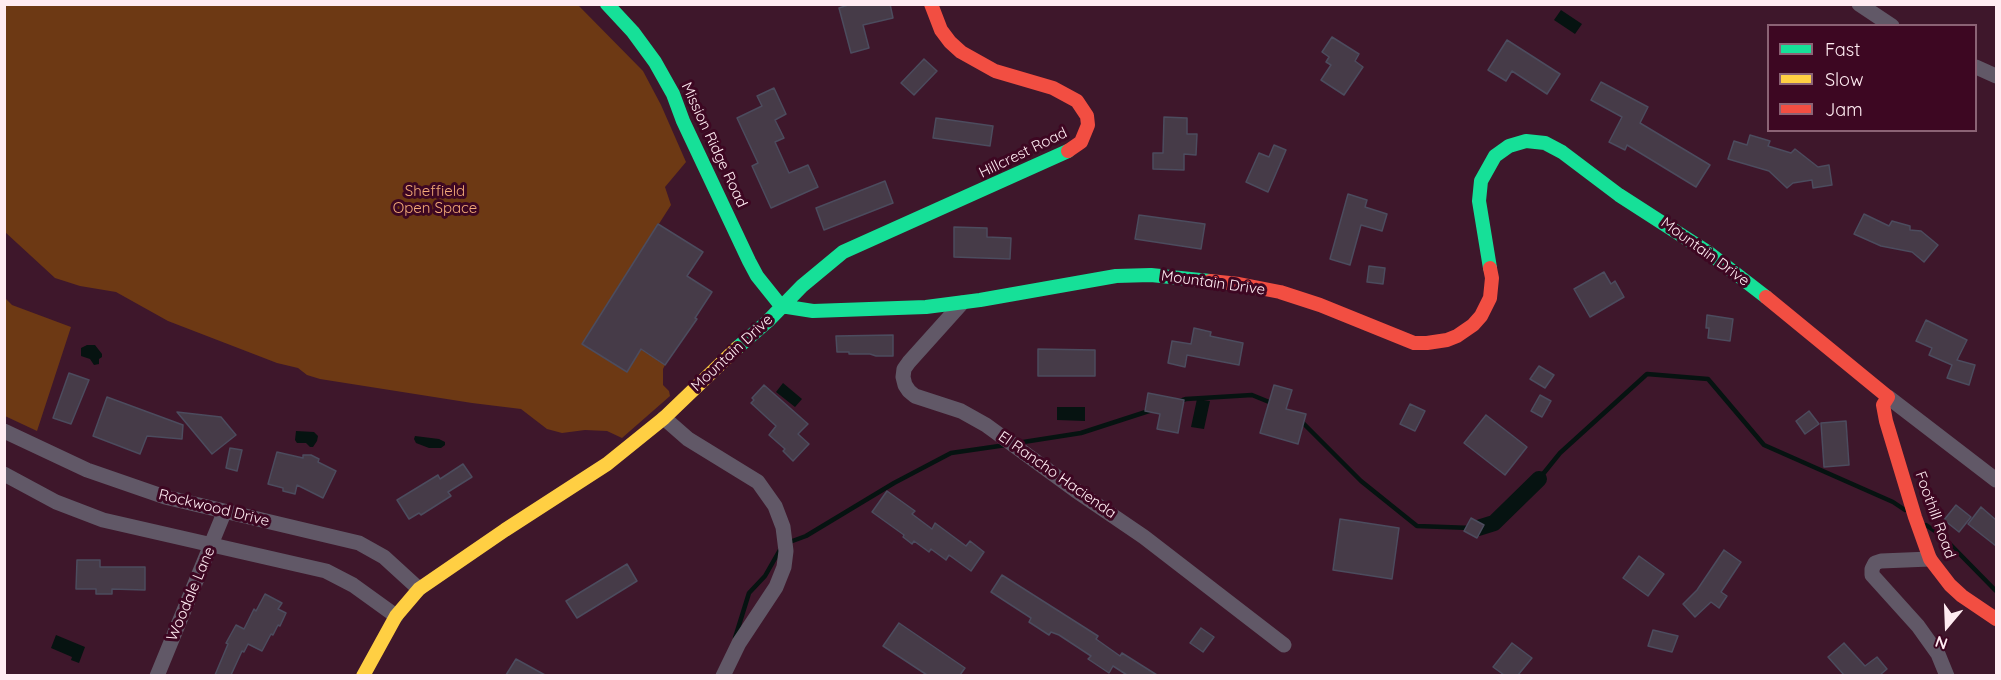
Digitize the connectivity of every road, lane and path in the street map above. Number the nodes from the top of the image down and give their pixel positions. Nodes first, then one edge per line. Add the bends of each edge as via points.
1 (607, 4) edge
2 (932, 4) edge
3 (1859, 4) edge
4 (1889, 24) edge
5 (1977, 67) edge
6 (1996, 76) edge
7 (962, 303) junction
8 (782, 306) junction
9 (1888, 397) junction
10 (664, 418) junction
11 (4, 430) edge
12 (4, 474) edge
13 (1996, 480) edge
14 (224, 513) junction
15 (212, 544) junction
16 (1930, 559) junction
17 (418, 590) junction
18 (396, 616) junction
19 (1996, 618) edge
20 (1284, 645) dead end
21 (157, 675) edge
22 (363, 675) edge
23 (723, 675) edge
24 (1947, 675) edge

1 - 8 main road, Mission Ridge Road via 655,62 748,261
2 - 8 main road, Hillcrest Road via 941,30 961,52 994,71 1053,88 1077,101 1087,116 1086,134 1075,148 843,252
3 - 4 street
5 - 6 street
7 - 8 main road, Mountain Drive via 813,311
7 - 9 main road, Mountain Drive via 1116,276 1185,277 1280,292 1320,304 1414,343 1447,340 1473,325 1490,298 1492,278 1479,201 1481,181 1495,156 1519,142 1536,141 1562,152 1619,195 1709,253
7 - 20 street, El Rancho Hacienda via 904,369 904,385 909,391 986,425 1144,537
8 - 10 main road, Mountain Drive
9 - 13 street, Mountain Drive
9 - 16 main road, Foothill Road via 1883,405 1886,421
10 - 17 main road, Mountain Drive via 607,464
10 - 23 street via 688,439 758,482 775,506 783,527 786,551 776,587
11 - 14 street, Rockwood Drive via 87,470
12 - 15 street via 83,514
14 - 15 street, Woodale Lane
14 - 17 street, Rockwood Drive via 358,543 384,557
15 - 18 street via 326,571
15 - 21 street, Woodale Lane
16 - 19 main road, Foothill Road via 1962,596
16 - 24 street via 1881,561 1875,563 1872,575 1918,626
17 - 18 main road, Mountain Drive
18 - 22 main road, Mountain Drive

